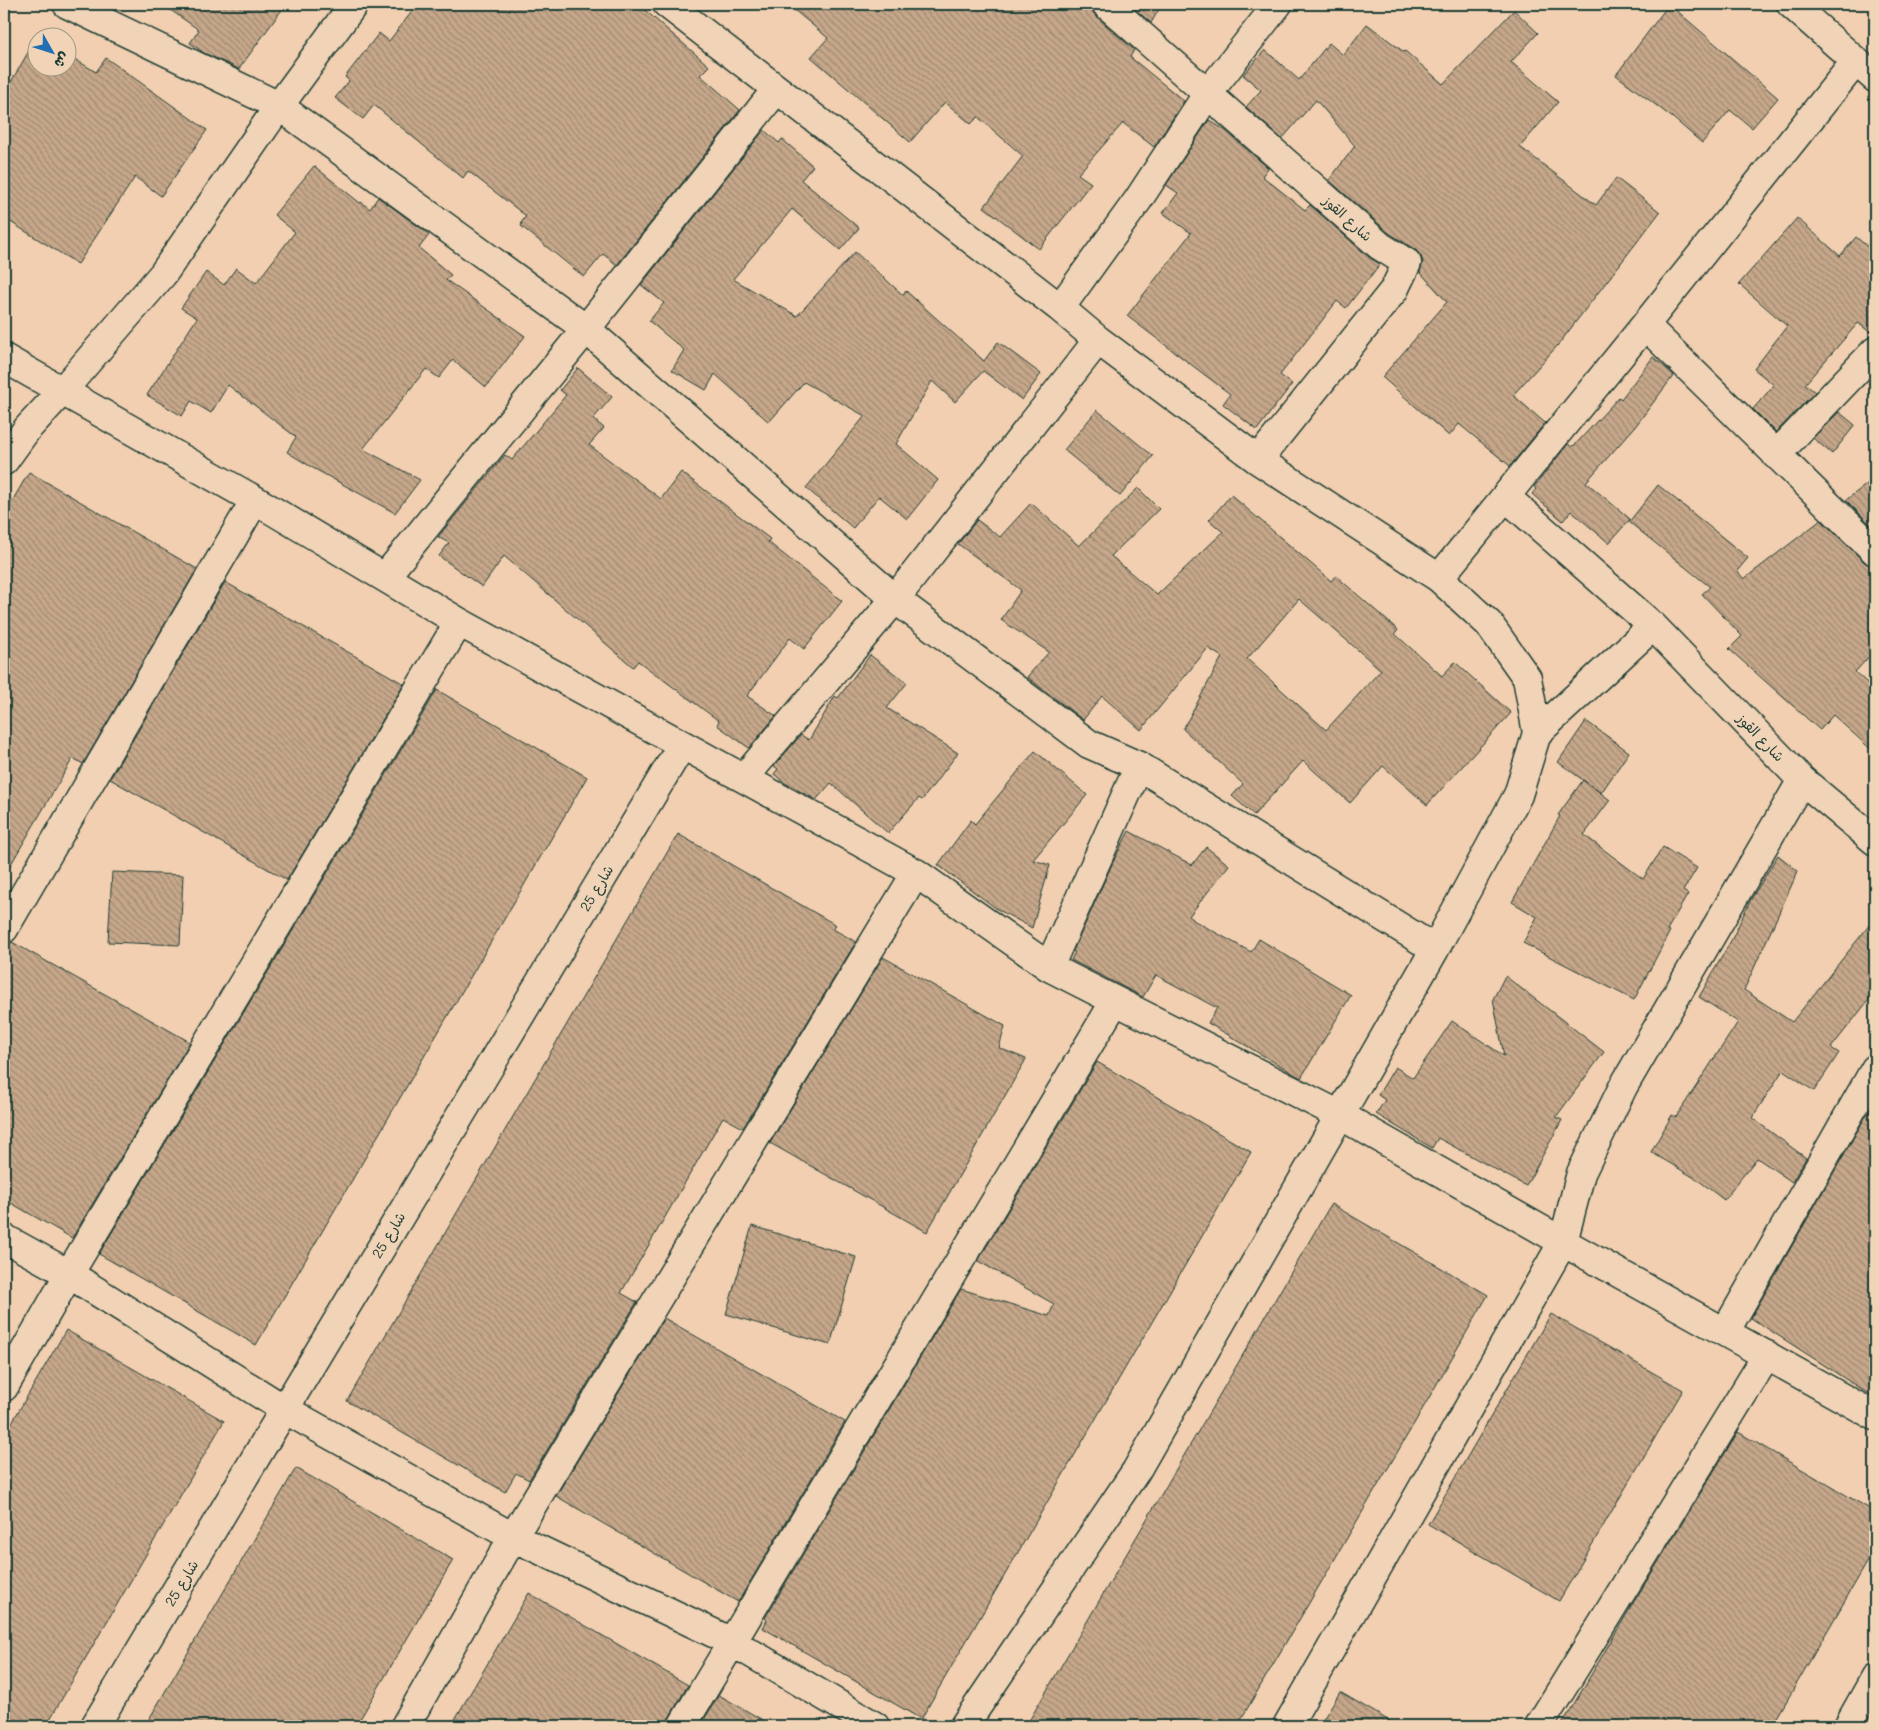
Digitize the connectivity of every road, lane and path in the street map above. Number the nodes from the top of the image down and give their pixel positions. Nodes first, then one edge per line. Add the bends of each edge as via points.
1 (67, 4) edge
2 (354, 4) edge
3 (667, 4) edge
4 (1106, 4) edge
5 (1278, 4) edge
6 (1791, 4) edge
7 (1821, 13) edge
8 (1866, 70) edge
9 (776, 90) junction
10 (1208, 93) junction
11 (279, 106) junction
12 (1060, 308) junction
13 (1645, 325) junction
14 (586, 329) junction
15 (1098, 340) junction
16 (1875, 351) edge
17 (4, 358) edge
18 (63, 390) junction
19 (1776, 455) junction
20 (1258, 460) junction
21 (4, 461) edge
22 (1506, 497) junction
23 (255, 500) junction
24 (1875, 551) edge
25 (385, 577) junction
26 (1439, 578) junction
27 (894, 599) junction
28 (459, 622) junction
29 (1654, 626) junction
30 (1537, 733) junction
31 (682, 745) junction
32 (1139, 766) junction
33 (744, 778) junction
34 (1802, 780) junction
35 (1875, 841) edge
36 (916, 873) junction
37 (4, 929) edge
38 (1435, 949) junction
39 (1049, 967) junction
40 (1115, 1001) junction
41 (1875, 1069) edge
42 (1340, 1115) junction
43 (4, 1238) edge
44 (1563, 1242) junction
45 (69, 1274) junction
46 (1725, 1332) junction
47 (1766, 1355) junction
48 (4, 1387) edge
49 (284, 1409) junction
50 (1875, 1416) edge
51 (513, 1537) junction
52 (732, 1642) junction
53 (1875, 1678) edge
54 (95, 1726) edge
55 (405, 1726) edge
56 (682, 1726) edge
57 (875, 1726) edge
58 (964, 1726) edge
59 (1287, 1726) edge
60 (1539, 1726) edge
61 (1848, 1726) edge

1 - 11 street
2 - 11 street
3 - 9 street
4 - 10 street, شارع القوز
5 - 10 street
6 - 7 street
7 - 8 street
8 - 13 street
9 - 12 street
9 - 14 street
10 - 12 street via 1138,200
10 - 20 street, شارع القوز via 1380,246 1407,263 1394,290
11 - 14 street
11 - 18 street via 163,274
12 - 15 street
13 - 19 street
13 - 22 street
14 - 25 street
14 - 27 street
15 - 20 street
15 - 27 street
16 - 19 street
17 - 18 street
18 - 21 street via 27,429
18 - 23 street
19 - 24 street
20 - 26 street
22 - 26 street
22 - 29 street, شارع القوز
23 - 25 street
23 - 37 street
25 - 28 street
26 - 30 street via 1488,624 1527,678
27 - 32 street via 1089,744
27 - 33 street
28 - 31 street
28 - 45 street
29 - 30 street
29 - 34 street, شارع القوز
30 - 38 street via 1518,795
31 - 33 street
31 - 49 street, شارع 25
32 - 38 street
32 - 39 street
33 - 36 street
34 - 35 street, شارع القوز
34 - 44 street via 1623,1087 1581,1173
36 - 39 street
36 - 51 street
38 - 42 street
39 - 40 street
40 - 42 street
40 - 52 street
41 - 46 street
42 - 44 street
42 - 58 street via 1136,1471
43 - 45 street
44 - 46 street
44 - 59 street
45 - 48 street
45 - 49 street
46 - 47 street
47 - 50 street
47 - 60 street
49 - 51 street
49 - 54 street, شارع 25
51 - 52 street
51 - 55 street
52 - 56 street
52 - 57 street
53 - 61 street

